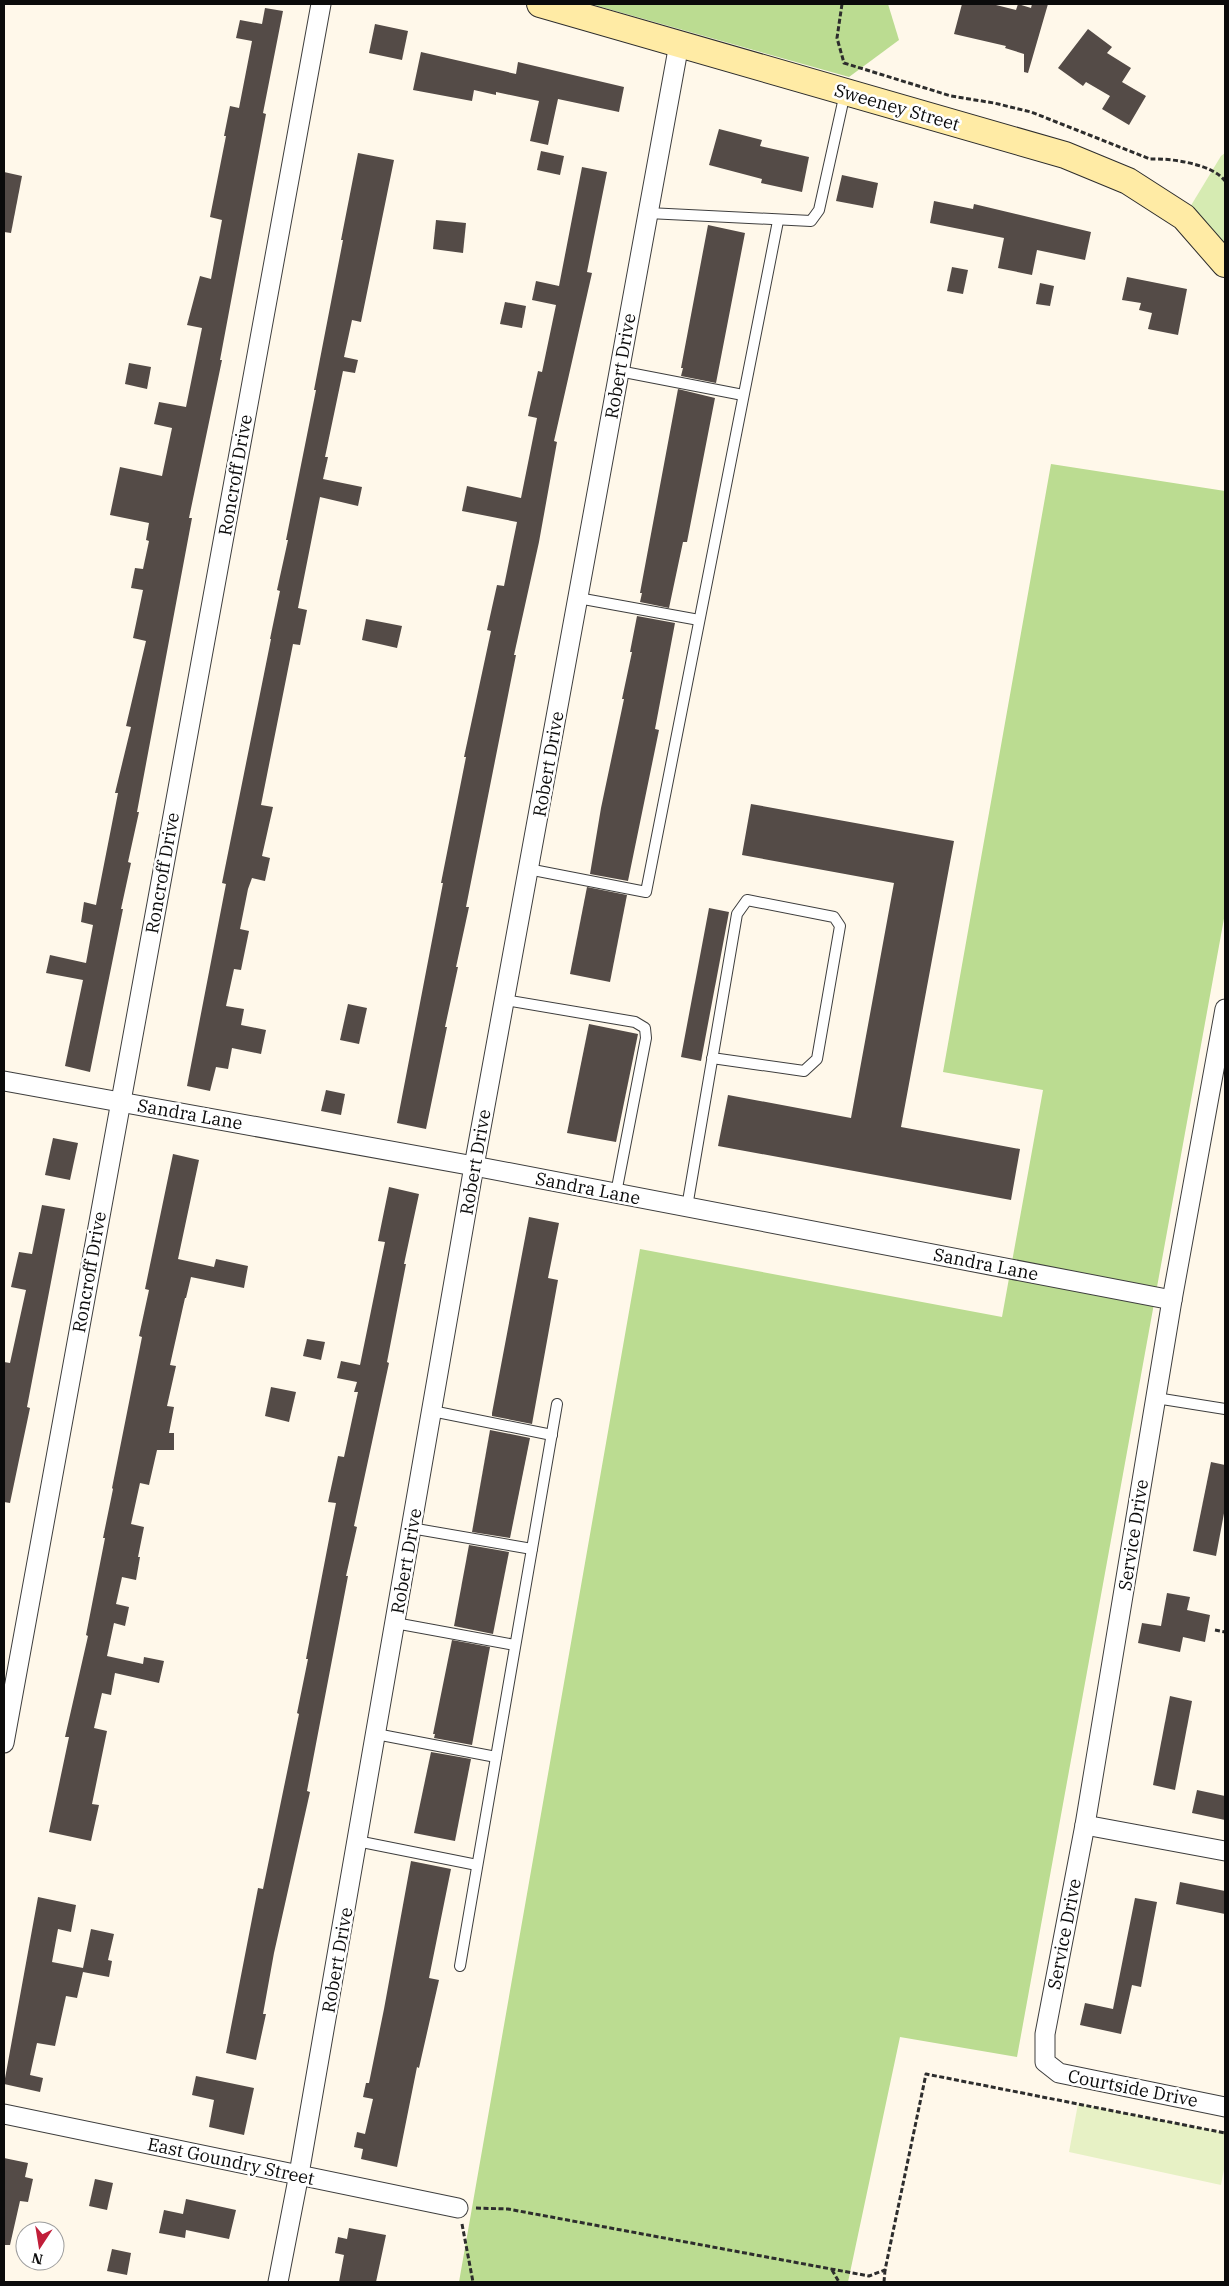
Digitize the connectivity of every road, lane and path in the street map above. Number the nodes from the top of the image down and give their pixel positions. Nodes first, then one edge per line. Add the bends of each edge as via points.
1 (321, 4) edge
2 (540, 4) edge
3 (842, 4) edge
4 (679, 44) junction
5 (846, 92) junction
6 (1225, 181) edge
7 (648, 213) junction
8 (778, 221) junction
9 (1225, 264) edge
10 (619, 371) junction
11 (743, 395) junction
12 (578, 598) junction
13 (699, 620) junction
14 (528, 868) junction
15 (504, 1000) junction
16 (1225, 1009) edge
17 (712, 1058) junction
18 (4, 1081) edge
19 (120, 1101) junction
20 (474, 1166) junction
21 (616, 1193) junction
22 (687, 1207) junction
23 (1172, 1300) junction
24 (1156, 1398) junction
25 (557, 1404) dead end
26 (1225, 1409) edge
27 (432, 1411) junction
28 (552, 1435) junction
29 (411, 1528) junction
30 (532, 1549) junction
31 (395, 1624) junction
32 (1215, 1630) dead end
33 (1225, 1632) edge
34 (515, 1645) junction
35 (376, 1734) junction
36 (4, 1743) edge
37 (496, 1757) junction
38 (1085, 1825) junction
39 (357, 1841) junction
40 (1225, 1851) edge
41 (477, 1866) junction
42 (460, 1966) dead end
43 (1044, 2062) joint
44 (1225, 2106) edge
45 (4, 2114) edge
46 (1225, 2133) edge
47 (299, 2174) junction
48 (458, 2208) junction
49 (832, 2269) junction
50 (886, 2270) junction
51 (278, 2282) edge
52 (473, 2282) edge
53 (839, 2282) edge
54 (884, 2282) edge

1 - 19 street, Roncroff Drive
2 - 4 street, Sweeney Street
3 - 6 path via 836,38 844,63 951,96 1031,112 1150,159 1198,165
4 - 5 street, Sweeney Street
4 - 7 street, Robert Drive
5 - 8 lane via 819,210 811,221
5 - 9 street, Sweeney Street via 1065,155 1128,181 1184,217
7 - 8 lane
7 - 10 street, Robert Drive
8 - 11 lane
10 - 11 lane
10 - 12 street, Robert Drive
11 - 13 lane
12 - 13 lane
12 - 14 street, Robert Drive
13 - 14 lane via 646,892
14 - 15 street, Robert Drive
15 - 20 street, Robert Drive
15 - 21 lane via 635,1022 645,1028 646,1038
16 - 23 street, Service Drive
17 - 17 lane via 737,914 748,900 834,917 840,926 817,1058 804,1071
17 - 22 lane
18 - 19 street, Sandra Lane
19 - 20 street, Sandra Lane
19 - 36 street, Roncroff Drive
20 - 21 street, Sandra Lane
20 - 27 street, Robert Drive
21 - 22 street, Sandra Lane
22 - 23 street, Sandra Lane
23 - 24 street, Service Drive
24 - 26 lane
24 - 38 street, Service Drive
25 - 28 lane
27 - 28 lane
27 - 29 street, Robert Drive
28 - 30 lane
29 - 30 lane
29 - 31 street, Robert Drive
30 - 34 lane
31 - 34 lane
31 - 35 street, Robert Drive
32 - 33 path
34 - 37 lane
35 - 37 lane
35 - 39 street, Robert Drive
37 - 41 lane
38 - 40 street
38 - 43 street, Service Drive via 1045,2034
39 - 41 lane
39 - 47 street, Robert Drive
41 - 42 lane
43 - 44 street, Courtside Drive via 1059,2073
45 - 47 street, East Goundry Street
46 - 50 path via 926,2074
47 - 48 street, East Goundry Street
47 - 51 street, Robert Drive
48 - 49 path via 508,2209
48 - 52 path
49 - 50 path via 869,2276
49 - 53 path
50 - 54 path

